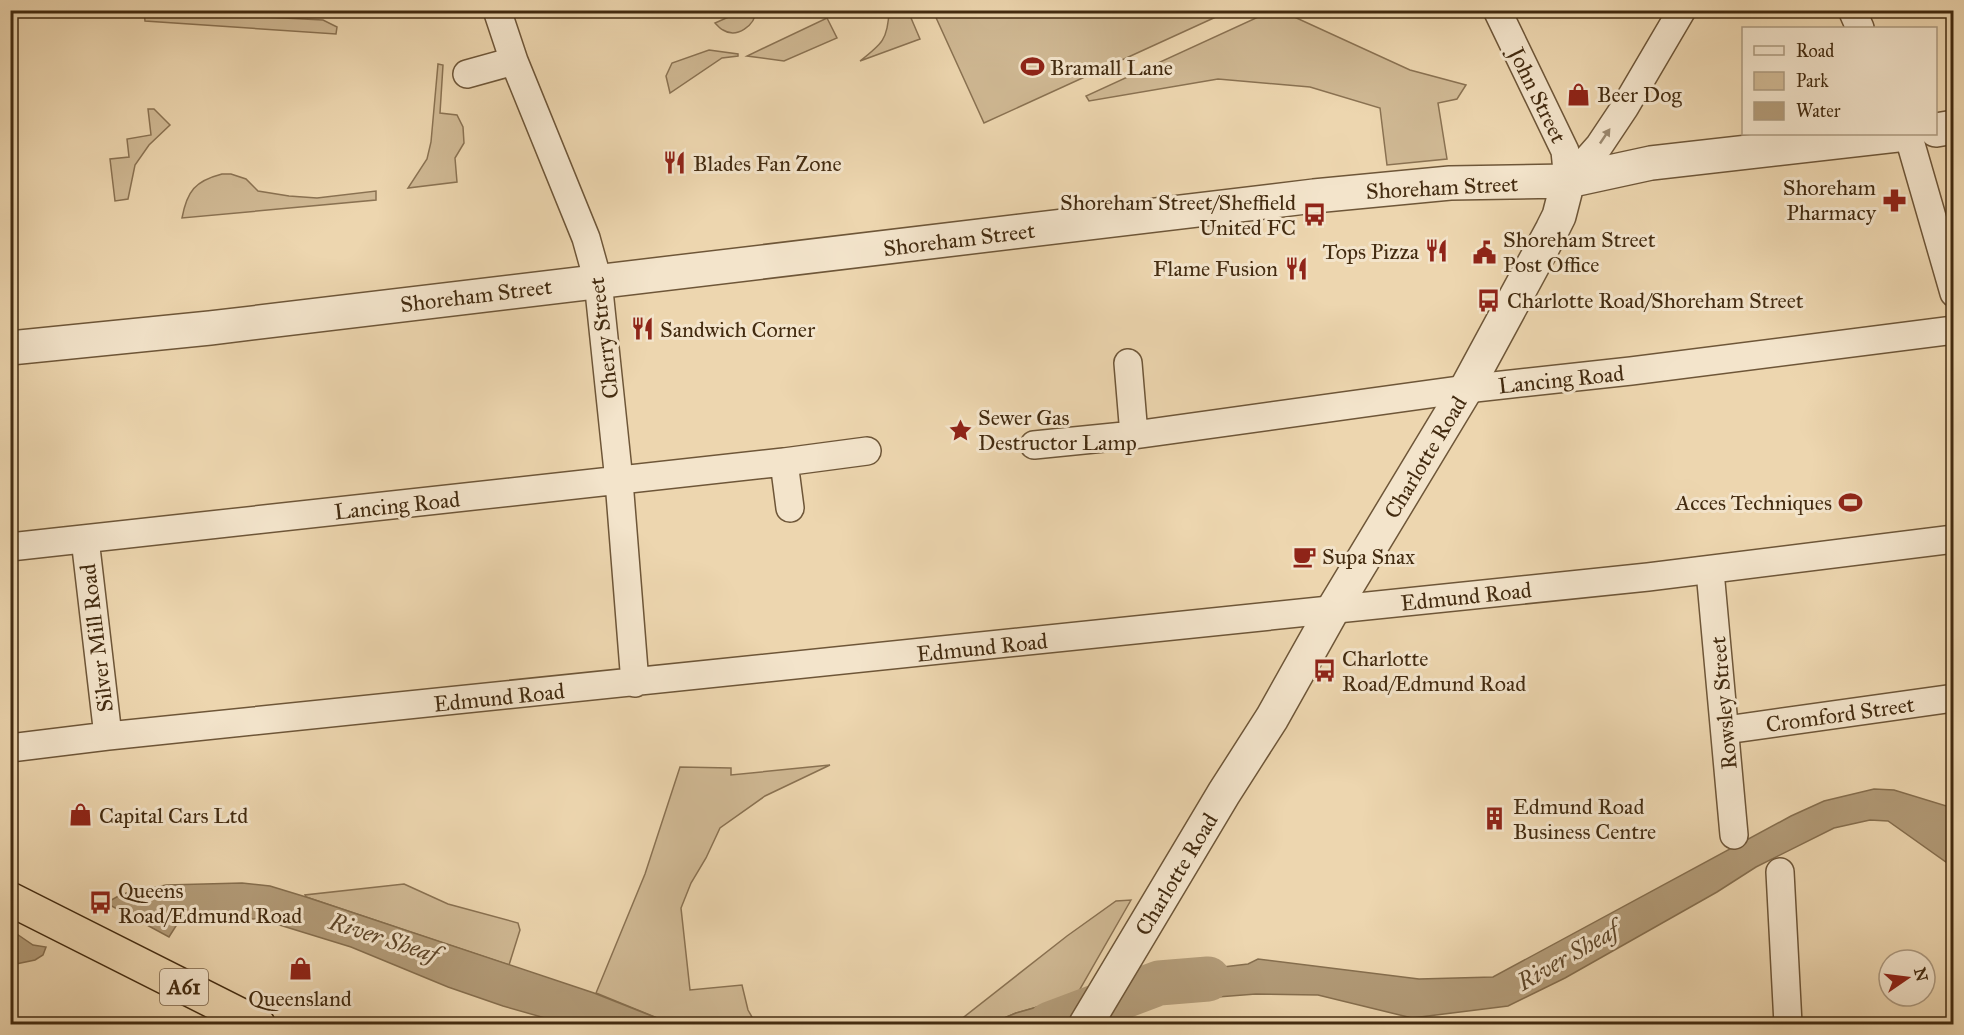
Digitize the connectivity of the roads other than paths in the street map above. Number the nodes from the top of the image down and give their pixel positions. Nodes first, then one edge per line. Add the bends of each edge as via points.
1 (496, 10) edge
2 (1497, 10) edge
3 (1682, 10) edge
4 (1852, 10) edge
5 (1860, 27) edge
6 (514, 61) junction
7 (467, 74) dead end
8 (1953, 127) edge
9 (1937, 129) edge
10 (1898, 135) edge
11 (1907, 135) edge
12 (1568, 181) junction
13 (598, 281) junction
14 (1953, 293) edge
15 (1953, 330) edge
16 (10, 348) edge
17 (1128, 363) dead end
18 (1466, 389) junction
19 (1134, 435) junction
20 (1034, 445) dead end
21 (867, 451) dead end
22 (784, 462) junction
23 (619, 481) junction
24 (790, 508) dead end
25 (85, 539) junction
26 (1953, 539) edge
27 (10, 547) edge
28 (1710, 571) junction
29 (1332, 611) junction
30 (635, 683) junction
31 (1953, 698) edge
32 (1726, 730) junction
33 (108, 736) junction
34 (10, 748) edge
35 (1734, 835) dead end
36 (1780, 872) dead end
37 (10, 900) edge
38 (258, 1024) edge
39 (1086, 1024) edge
40 (1788, 1024) edge

1 - 6 street, Cherry Street
2 - 12 street, John Street via 1565,150
12 -> 3 street, Charlotte Road via 1599,146
4 - 5 street
6 - 7 street
6 - 13 street, Cherry Street via 586,238
8 - 9 street
10 - 12 street, Shoreham Street via 1651,163
11 - 14 street
12 - 13 street, Shoreham Street via 1450,183 1314,196
12 - 18 street, Charlotte Road via 1559,216
13 - 16 street, Shoreham Street
13 - 23 street, Cherry Street
15 - 18 street, Lancing Road
17 - 19 street
18 - 19 street, Lancing Road
18 - 29 street, Charlotte Road
19 - 20 street, Lancing Road
21 - 22 street, Lancing Road
22 - 23 street, Lancing Road
22 - 24 street
23 - 25 street, Lancing Road
23 - 30 street, Cherry Street
25 - 27 street, Lancing Road
25 - 33 street, Silver Mill Road
26 - 28 street, Edmund Road
28 - 29 street, Edmund Road
28 - 32 street, Rowsley Street
29 - 30 street, Edmund Road
29 - 39 street, Charlotte Road via 1272,718
30 - 33 street, Edmund Road
31 - 32 street, Cromford Street
32 - 35 street, Rowsley Street
33 - 34 street, Edmund Road
36 - 40 street
37 - 38 highway, A61

